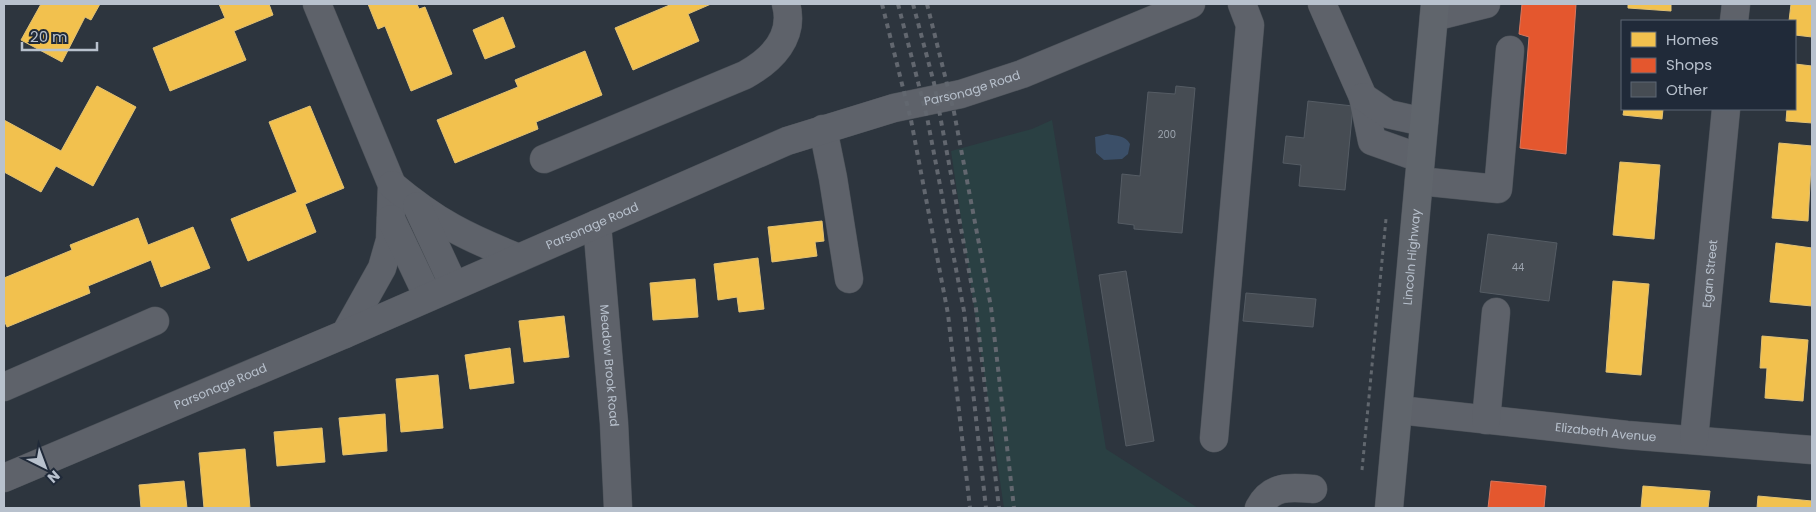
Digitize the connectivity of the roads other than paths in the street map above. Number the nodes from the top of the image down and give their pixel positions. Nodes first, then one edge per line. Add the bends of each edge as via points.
1 (317, 4) edge
2 (786, 4) edge
3 (1191, 4) edge
4 (1242, 4) edge
5 (1322, 4) edge
6 (1486, 4) edge
7 (1736, 4) edge
8 (1435, 10) edge
9 (1734, 20) edge
10 (1510, 50) dead end
11 (1363, 98) junction
12 (1726, 110) edge
13 (1424, 122) junction
14 (823, 129) junction
15 (544, 159) dead end
16 (1419, 170) junction
17 (392, 185) junction
18 (417, 206) junction
19 (391, 219) junction
20 (597, 224) junction
21 (519, 258) junction
22 (849, 279) dead end
23 (454, 286) junction
24 (428, 297) junction
25 (1496, 312) dead end
26 (156, 321) dead end
27 (345, 334) junction
28 (4, 387) edge
29 (1400, 410) junction
30 (1486, 420) junction
31 (1214, 438) dead end
32 (1694, 440) junction
33 (1812, 450) edge
34 (4, 478) edge
35 (1313, 493) edge
36 (618, 508) edge
37 (1259, 508) edge
38 (1389, 508) edge

1 - 17 street
2 - 15 street via 789,14 785,35 773,55 760,67
3 - 14 street, Parsonage Road via 1022,74 961,94 894,108
4 - 31 street via 1250,25
5 - 11 street
6 - 8 street
7 - 9 street
8 - 13 main road, Lincoln Highway
10 - 16 street via 1498,189
11 - 13 street via 1388,114
11 - 16 street via 1372,141
12 - 32 street, Egan Street
13 - 16 main road, Lincoln Highway
14 - 20 street, Parsonage Road via 787,141
14 - 22 street
16 - 29 main road, Lincoln Highway
17 - 18 street
17 - 19 street
18 - 21 street via 470,239
18 - 23 street
19 - 24 street
19 - 27 street via 390,240 382,268
20 - 21 street, Parsonage Road
20 - 36 street, Meadow Brook Road
21 - 23 street, Parsonage Road
23 - 24 street, Parsonage Road
24 - 27 street, Parsonage Road
25 - 30 street
26 - 28 street
27 - 34 street, Parsonage Road
29 - 30 street, Elizabeth Avenue
29 - 38 main road, Lincoln Highway
30 - 32 street, Elizabeth Avenue
32 - 33 street, Elizabeth Avenue
35 - 37 street via 1288,486 1263,500

